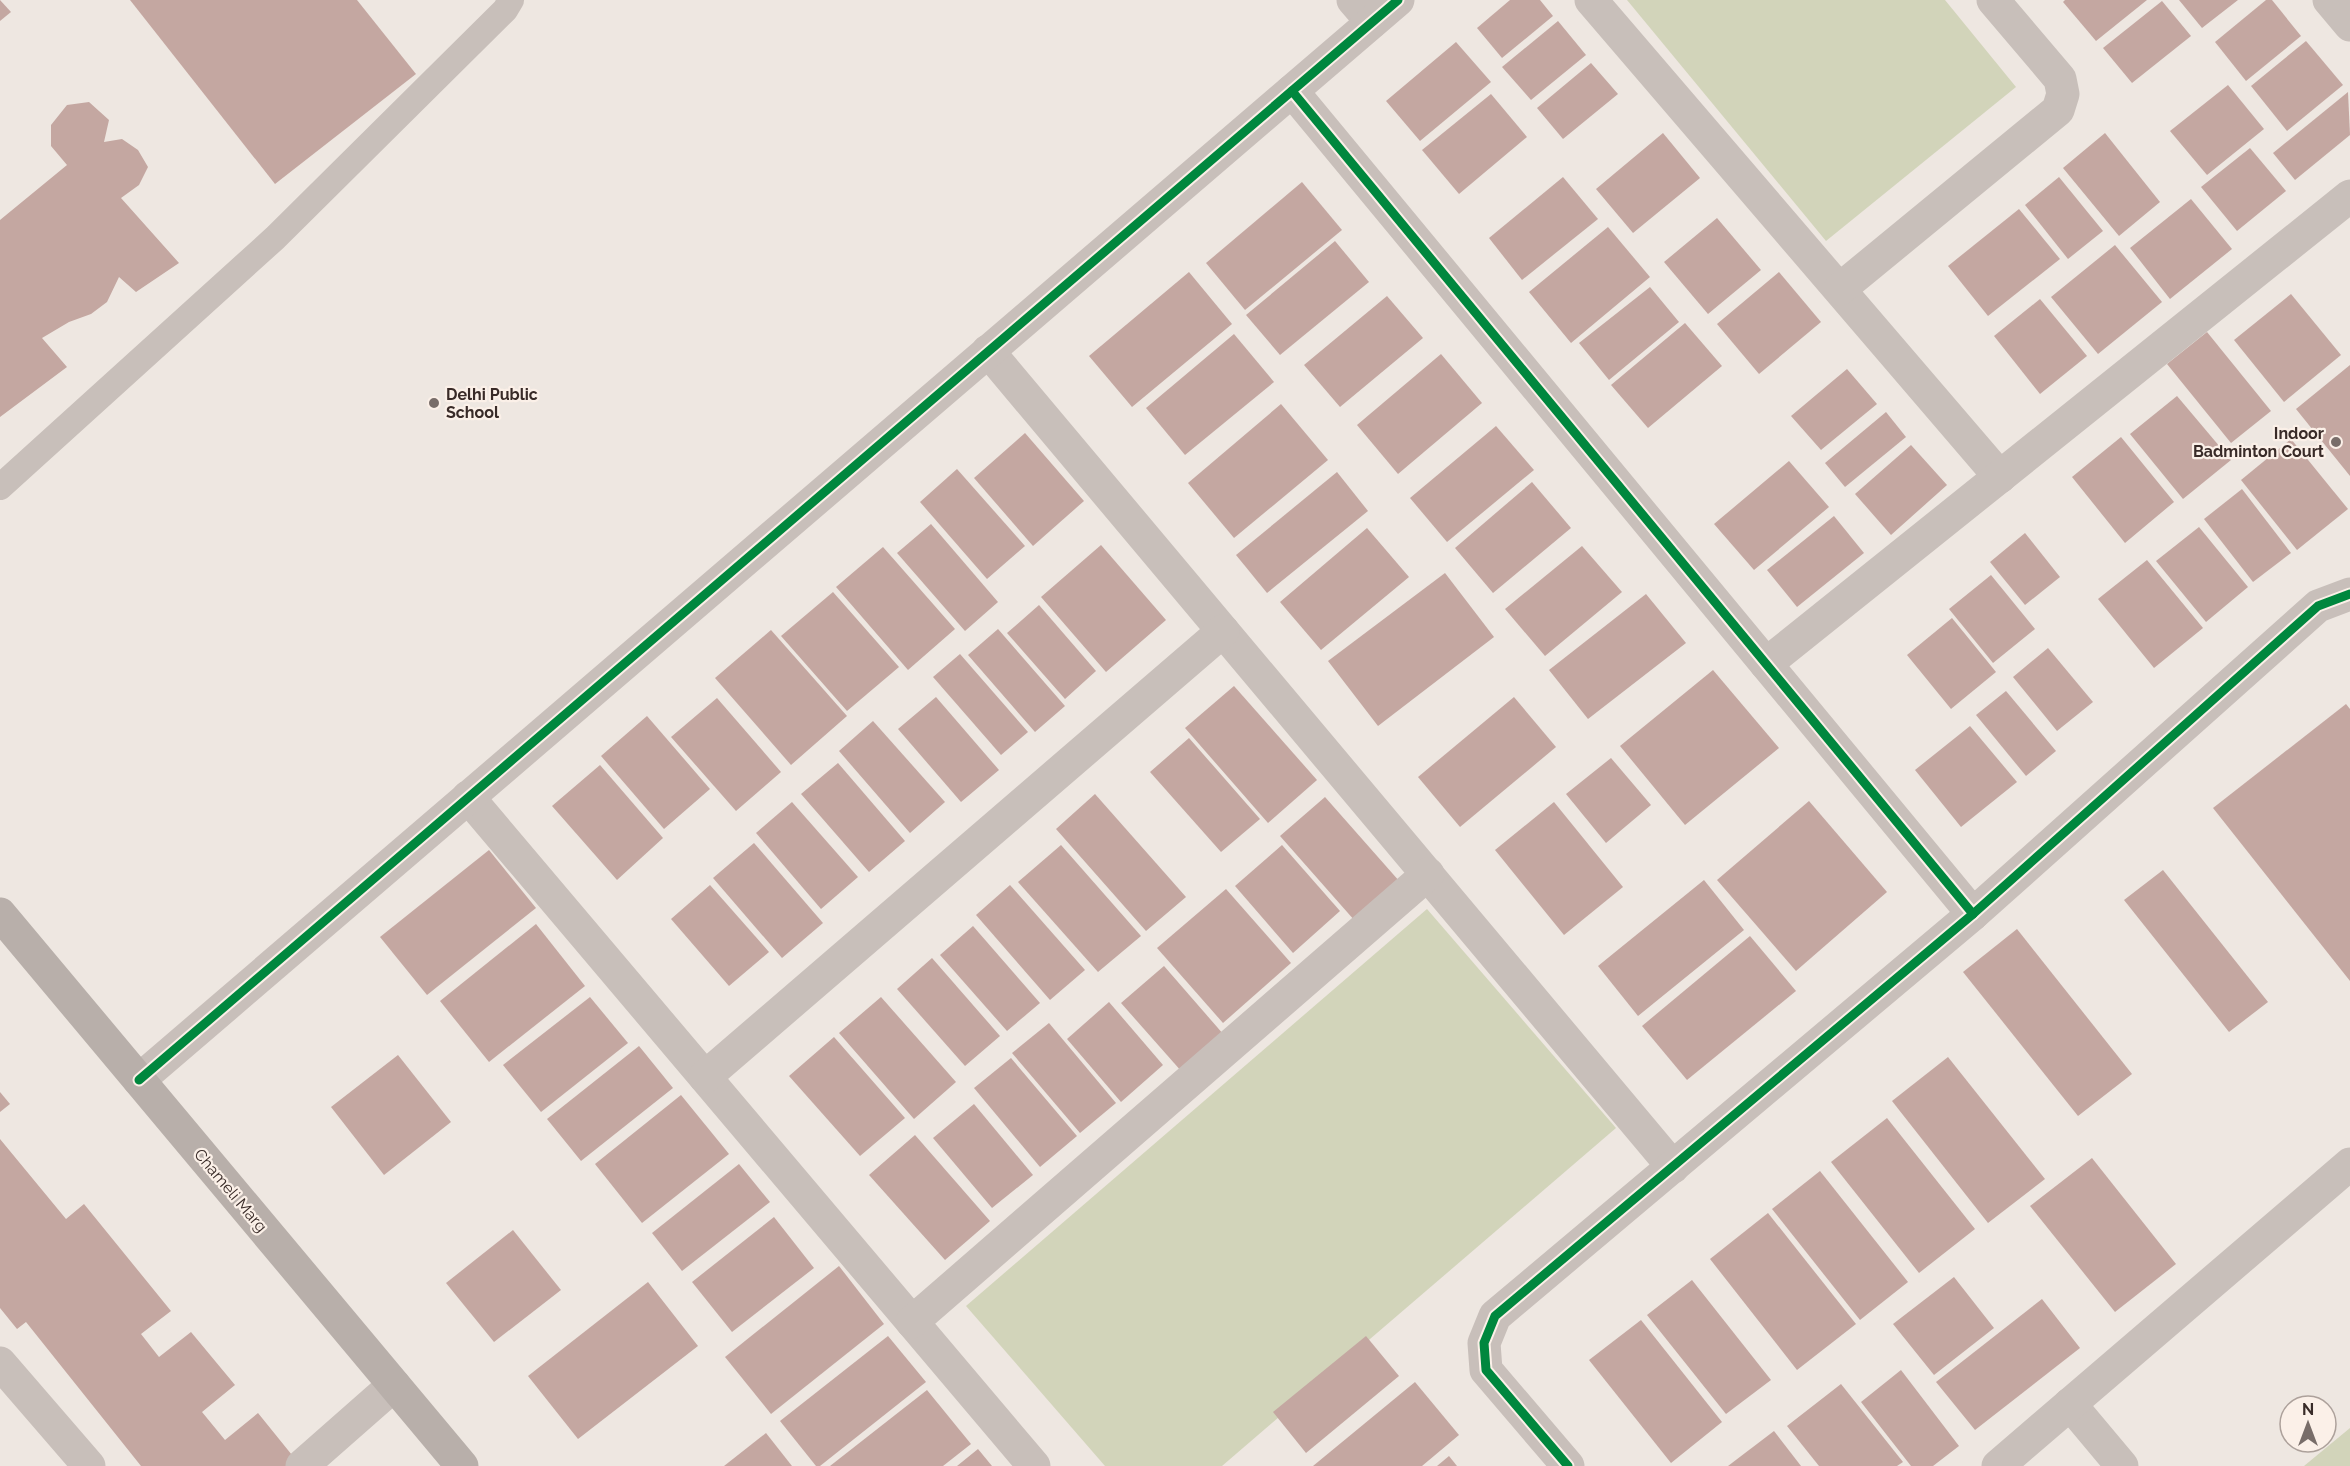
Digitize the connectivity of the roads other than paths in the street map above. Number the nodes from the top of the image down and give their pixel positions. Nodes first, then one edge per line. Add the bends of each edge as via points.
1 (511, 0) edge
2 (1398, 0) edge
3 (1591, 0) edge
4 (1993, 0) edge
5 (2329, 0) edge
6 (1363, 11) edge
7 (2350, 25) edge
8 (1292, 91) junction
9 (2350, 196) edge
10 (1840, 290) junction
11 (988, 351) junction
12 (2000, 477) junction
13 (0, 487) edge
14 (2350, 594) edge
15 (1223, 631) junction
16 (1766, 664) junction
17 (468, 797) junction
18 (1428, 874) junction
19 (0, 914) edge
20 (1973, 914) junction
21 (705, 1077) junction
22 (139, 1080) junction
23 (2350, 1164) edge
24 (1673, 1167) junction
25 (912, 1322) junction
26 (0, 1363) edge
27 (394, 1384) junction
28 (2070, 1404) junction
29 (89, 1466) edge
30 (302, 1466) edge
31 (462, 1466) edge
32 (1034, 1466) edge
33 (1568, 1466) edge
34 (1998, 1466) edge
35 (2122, 1466) edge

1 - 13 lane via 275,238
2 - 6 street
3 - 10 street
4 - 10 street via 2060,79 2063,94 2058,110
5 - 7 street
6 - 8 street
8 - 11 street
8 - 16 street
9 - 12 street
10 - 12 street
11 - 15 street
11 - 17 street
12 - 16 street
14 - 20 street via 2318,606
15 - 18 street
15 - 21 street
16 - 20 street
17 - 21 street
17 - 22 street
18 - 24 street
18 - 25 street
19 - 22 street, Chameli Marg
20 - 24 street
21 - 25 street
22 - 27 street, Chameli Marg
23 - 28 street
24 - 33 street via 1495,1316 1484,1343 1486,1370
25 - 32 street
26 - 29 street
27 - 30 street
27 - 31 street, Chameli Marg
28 - 34 street
28 - 35 street

